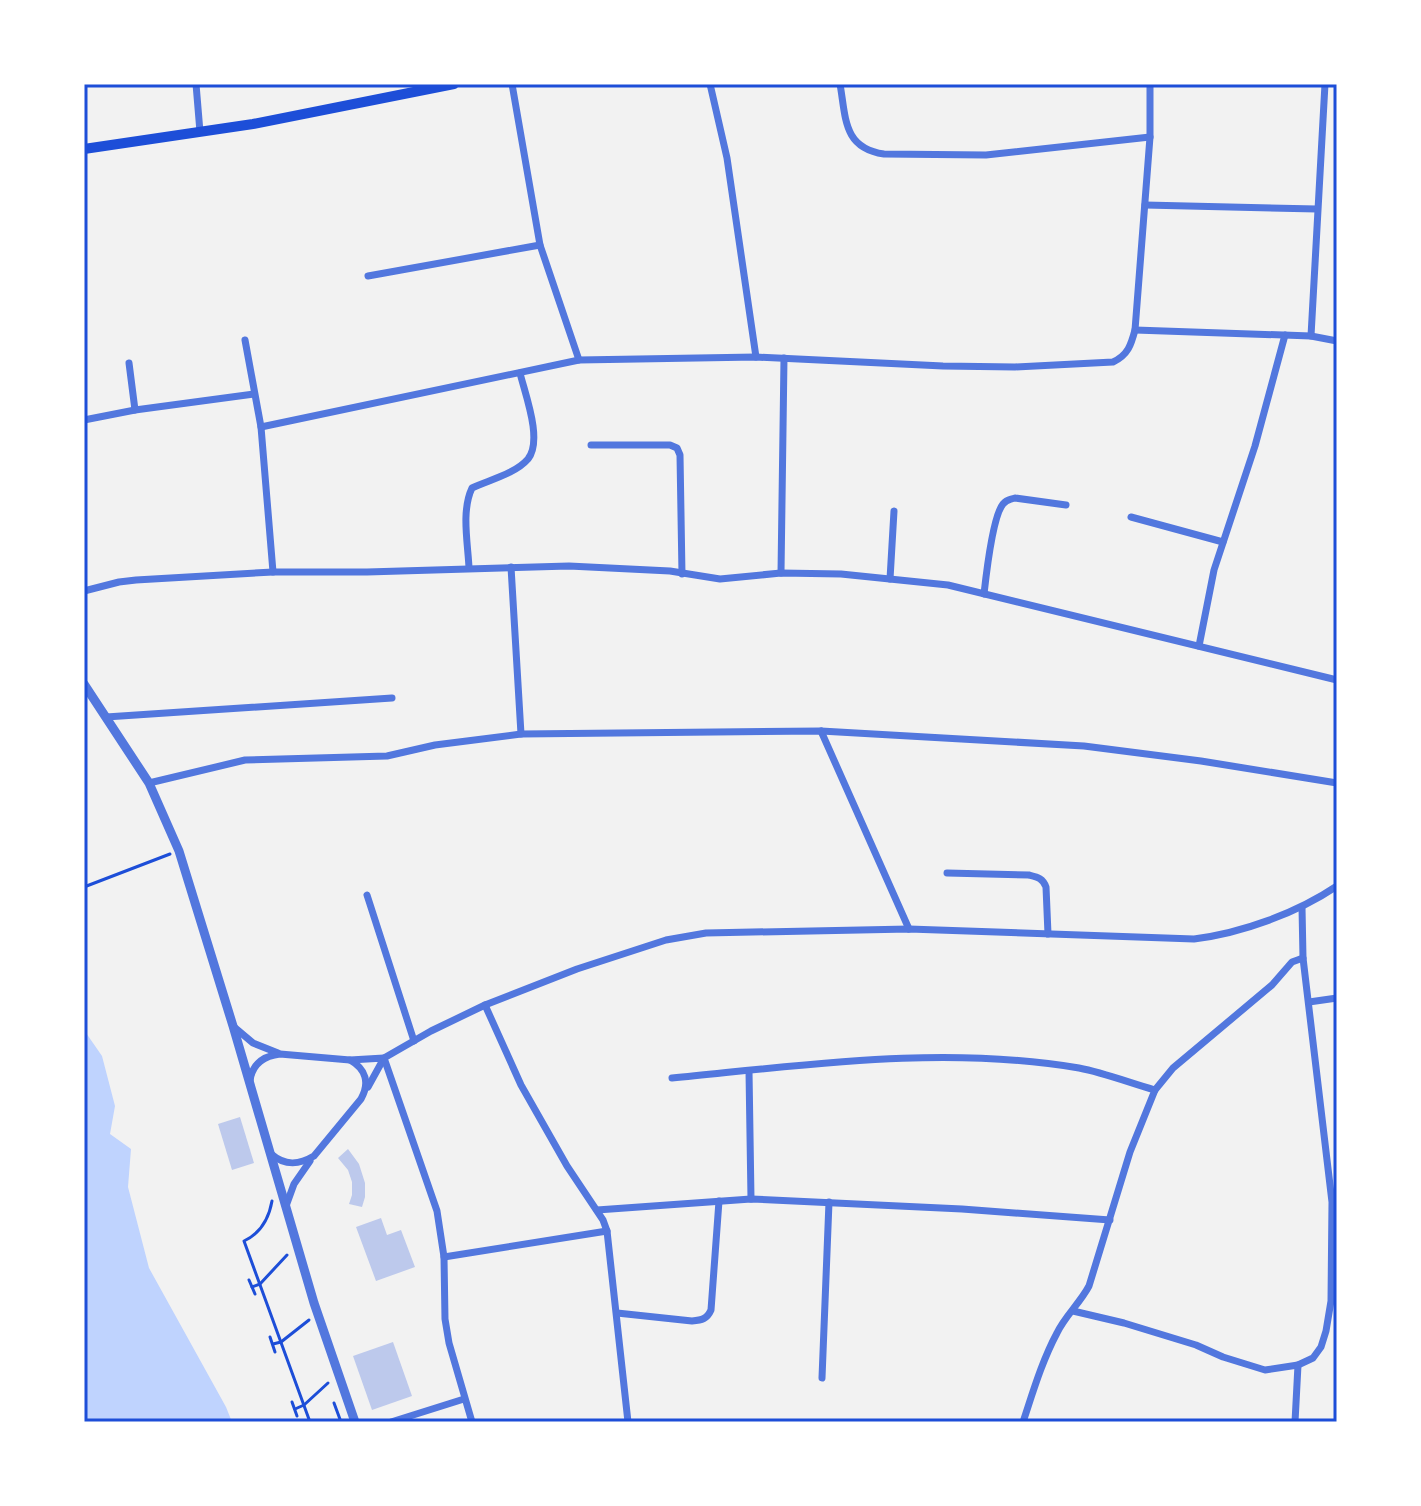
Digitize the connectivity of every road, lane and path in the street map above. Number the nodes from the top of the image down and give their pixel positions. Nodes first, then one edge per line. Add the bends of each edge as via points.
1 (196, 84) edge
2 (454, 84) edge
3 (512, 84) edge
4 (710, 84) edge
5 (840, 84) edge
6 (1150, 84) edge
7 (1325, 84) edge
8 (200, 132) junction
9 (1150, 137) junction
10 (84, 149) edge
11 (1145, 205) junction
12 (1317, 209) junction
13 (540, 245) junction
14 (368, 276) dead end
15 (1135, 330) junction
16 (1285, 335) junction
17 (1311, 336) junction
18 (245, 340) dead end
19 (1337, 341) edge
20 (756, 357) junction
21 (784, 358) junction
22 (579, 360) junction
23 (129, 363) dead end
24 (520, 373) junction
25 (254, 394) junction
26 (135, 410) junction
27 (84, 420) edge
28 (261, 427) junction
29 (591, 445) dead end
30 (1066, 505) dead end
31 (894, 511) dead end
32 (1131, 517) dead end
33 (1223, 542) junction
34 (511, 567) junction
35 (469, 568) junction
36 (273, 572) junction
37 (781, 573) junction
38 (682, 574) junction
39 (890, 579) junction
40 (84, 591) edge
41 (984, 594) junction
42 (1199, 646) junction
43 (1337, 680) edge
44 (84, 684) edge
45 (392, 698) dead end
46 (106, 717) junction
47 (821, 731) junction
48 (521, 734) junction
49 (149, 783) junction
50 (1337, 783) edge
51 (179, 851) junction
52 (947, 873) dead end
53 (1337, 886) edge
54 (84, 887) edge
55 (367, 895) dead end
56 (1302, 907) junction
57 (909, 929) junction
58 (1048, 934) junction
59 (1303, 958) junction
60 (1337, 998) edge
61 (1309, 1002) junction
62 (485, 1005) junction
63 (233, 1026) junction
64 (414, 1041) junction
65 (280, 1054) junction
66 (384, 1058) junction
67 (350, 1060) junction
68 (749, 1071) junction
69 (672, 1078) dead end
70 (249, 1083) junction
71 (1155, 1090) junction
72 (365, 1092) junction
73 (269, 1152) junction
74 (314, 1156) junction
75 (751, 1199) junction
76 (272, 1201) dead end
77 (719, 1201) junction
78 (829, 1202) junction
79 (1335, 1202) edge
80 (286, 1208) junction
81 (597, 1210) junction
82 (1110, 1220) junction
83 (607, 1231) junction
84 (288, 1255) dead end
85 (444, 1257) junction
86 (249, 1280) dead end
87 (260, 1284) junction
88 (252, 1287) junction
89 (255, 1294) dead end
90 (1073, 1311) junction
91 (617, 1313) junction
92 (309, 1320) dead end
93 (270, 1337) dead end
94 (281, 1342) junction
95 (273, 1344) junction
96 (275, 1352) dead end
97 (1298, 1365) junction
98 (822, 1378) dead end
99 (328, 1383) dead end
100 (464, 1399) junction
101 (292, 1402) dead end
102 (304, 1405) junction
103 (295, 1409) junction
104 (297, 1416) dead end
105 (310, 1422) edge
106 (355, 1422) edge
107 (391, 1422) edge
108 (472, 1422) edge
109 (628, 1422) edge
110 (1023, 1422) edge
111 (1295, 1422) edge

1 - 8 street
2 - 8 main road
3 - 13 street
4 - 20 street via 727,158
5 - 9 street via 851,137 873,152 986,155
6 - 9 street
7 - 12 street
8 - 10 main road
9 - 11 street
11 - 12 street
11 - 15 street
12 - 17 street
13 - 14 street
13 - 22 street
15 - 16 street
15 - 21 street via 1123,358 1094,364 943,366
16 - 17 street
16 - 33 street
17 - 19 street
18 - 25 street
20 - 21 street
20 - 22 street
21 - 37 street
22 - 24 street
23 - 26 street
24 - 28 street
24 - 35 street via 534,444 515,469 472,488 467,513
25 - 26 street
25 - 28 street
26 - 27 street
28 - 36 street
29 - 38 street via 677,448
30 - 41 street via 1007,500 989,555
31 - 39 street
32 - 33 street
33 - 42 street
34 - 35 street
34 - 38 street
34 - 48 street
35 - 36 street
36 - 40 street via 136,580
37 - 38 street via 720,579
37 - 39 street
39 - 41 street
41 - 42 street
42 - 43 street
44 - 46 street
45 - 46 street
46 - 49 street
47 - 48 street
47 - 50 street via 1084,746
47 - 57 street
48 - 49 street via 387,756 245,760
49 - 51 street
51 - 54 path
51 - 63 street
52 - 58 street via 1039,878 1046,887
53 - 56 street
55 - 64 street
56 - 58 street via 1236,931 1194,939
56 - 59 street
57 - 58 street
57 - 62 street via 687,936 610,957
59 - 61 street
59 - 71 street via 1292,962 1173,1068
60 - 61 street
61 - 79 street
62 - 64 street
62 - 81 street via 521,1085
63 - 65 street via 253,1043
63 - 70 street
64 - 66 street
65 - 67 street
65 - 70 street via 261,1059
66 - 67 street
66 - 72 street
66 - 85 street via 437,1211
67 - 72 street via 362,1070
68 - 69 street
68 - 71 street via 866,1060 994,1059 1081,1068
68 - 75 street
70 - 73 street
71 - 82 street
72 - 74 street
73 - 74 street via 286,1163
73 - 80 street
74 - 80 street via 294,1184
75 - 77 street
75 - 78 street
76 - 87 path via 263,1225 244,1241
77 - 81 street
77 - 91 street via 708,1316 692,1321
78 - 82 street
78 - 98 street
79 - 97 street via 1326,1331 1313,1358
80 - 106 street
81 - 83 street
82 - 90 street via 1089,1286
83 - 85 street
83 - 91 street
84 - 87 path
85 - 100 street via 445,1319
86 - 88 path
87 - 88 path
87 - 94 path
88 - 89 path
90 - 97 street via 1265,1370
90 - 110 street via 1048,1351
91 - 109 street
92 - 94 path
93 - 95 path
94 - 95 path
94 - 102 path
95 - 96 path
97 - 111 street
99 - 102 path
100 - 107 street
100 - 108 street
101 - 103 path
102 - 103 path
102 - 105 path
103 - 104 path

